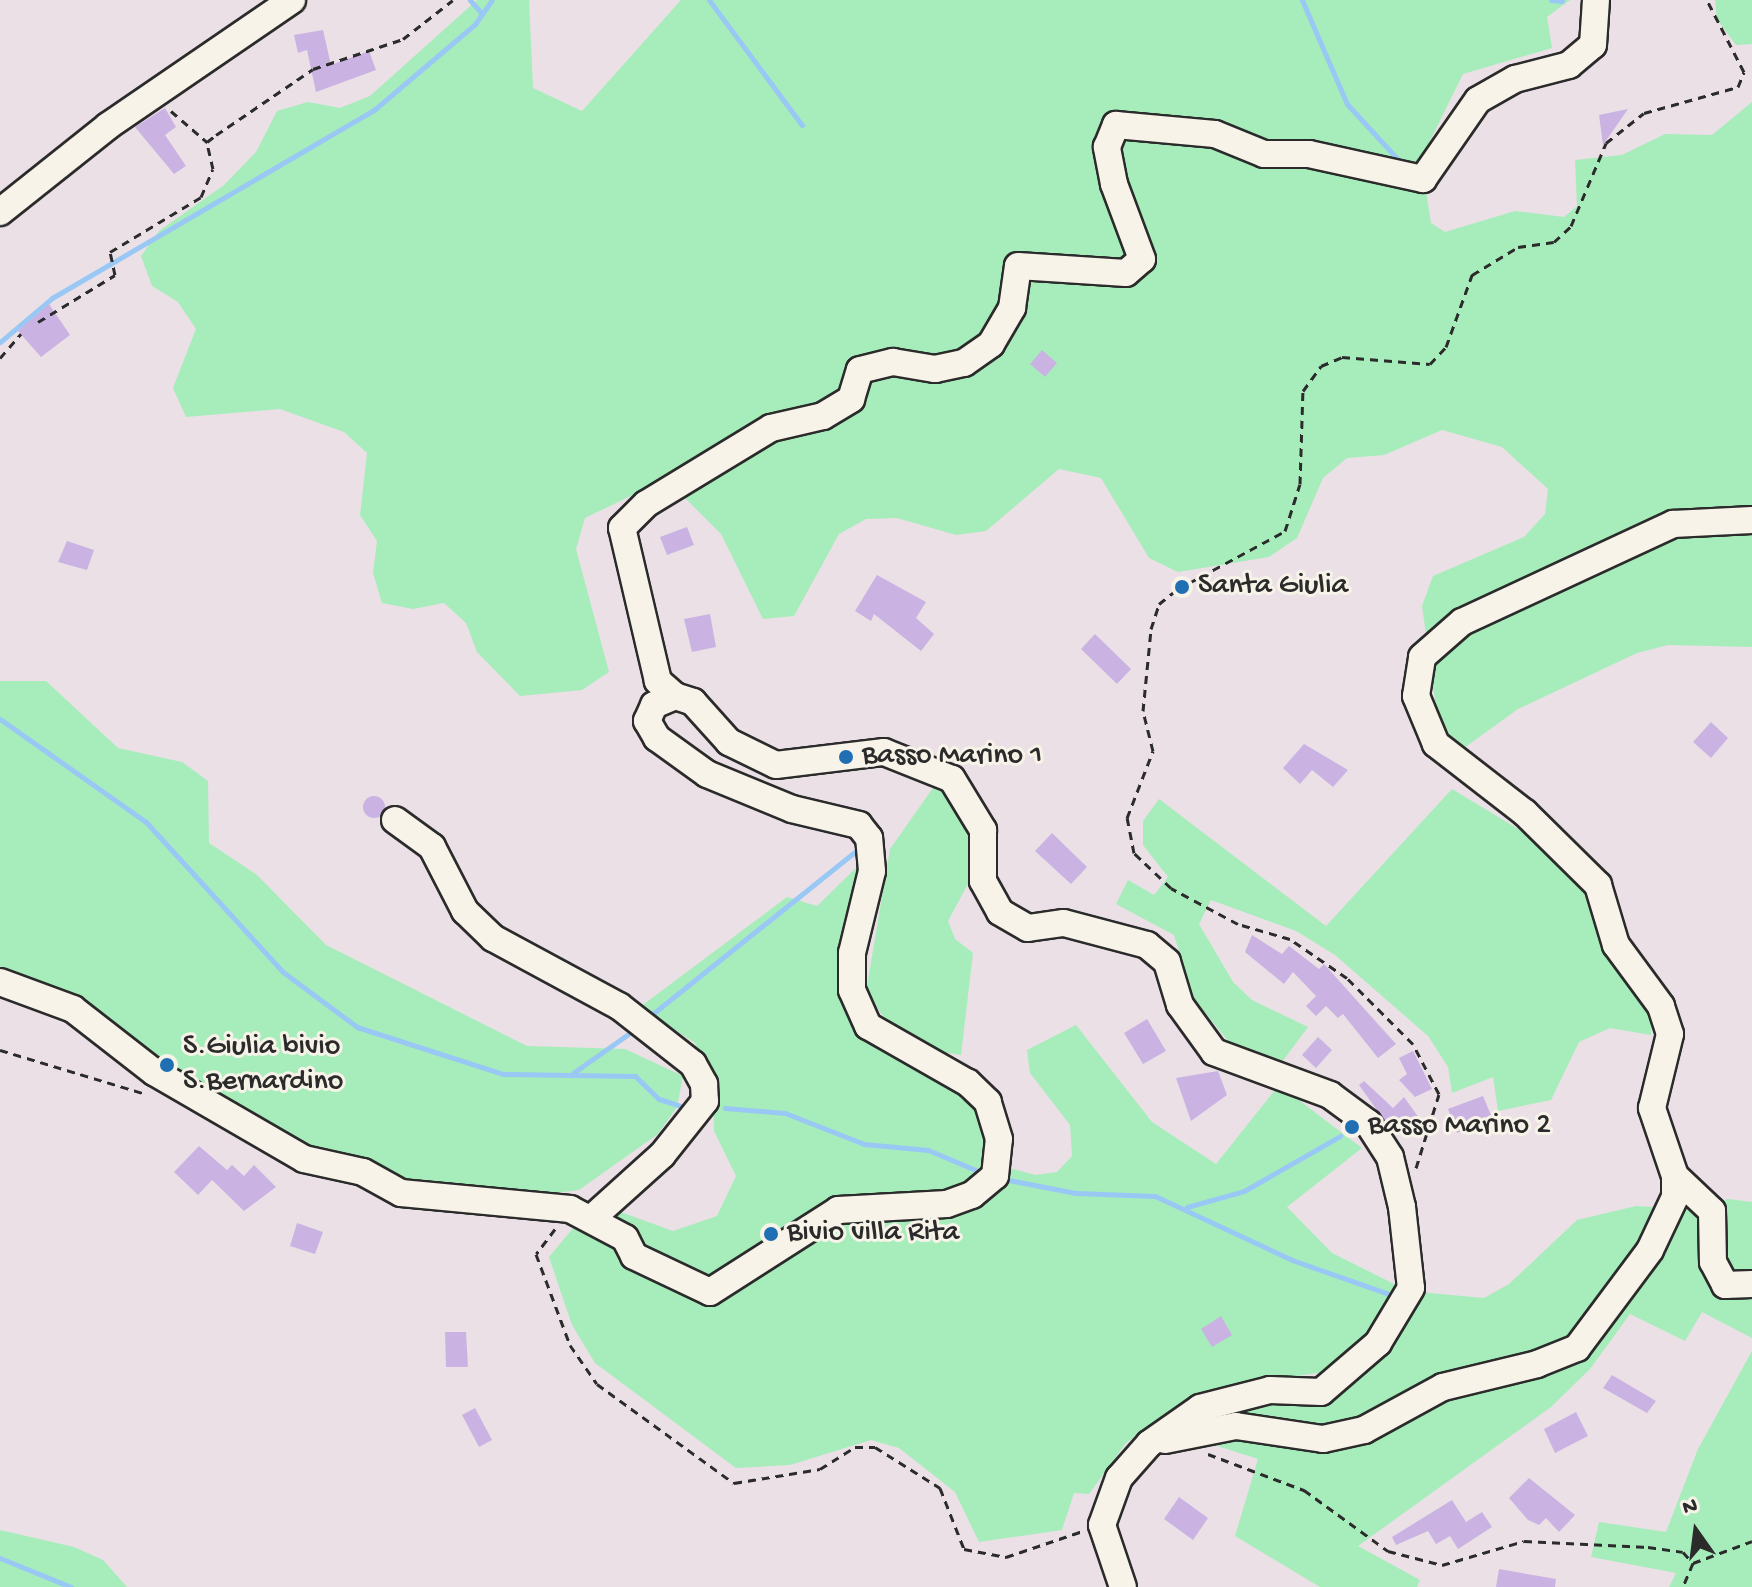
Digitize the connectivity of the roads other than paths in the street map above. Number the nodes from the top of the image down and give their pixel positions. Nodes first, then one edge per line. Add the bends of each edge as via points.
1 (292, 0) edge
2 (1596, 0) edge
3 (0, 212) edge
4 (1752, 520) edge
5 (675, 696) junction
6 (395, 820) dead end
7 (0, 982) edge
8 (1675, 1176) junction
9 (581, 1213) junction
10 (1752, 1284) edge
11 (1149, 1444) junction
12 (1123, 1587) edge

1 - 3 street via 114,122
2 - 5 street via 1593,45 1569,65 1515,79 1478,100 1423,179 1309,154 1264,154 1215,134 1116,125 1107,147 1114,184 1142,259 1126,273 1018,266 1012,308 991,344 964,363 935,369 893,362 860,370 851,399 823,416 771,428 646,504 622,528 658,681
4 - 8 street via 1673,524 1473,616 1422,657 1416,696 1436,744 1525,813 1598,885 1616,945 1661,1006 1670,1034 1652,1108
5 - 9 street via 654,705 647,721 657,738 707,774 792,809 859,825 869,838 872,871 852,953 852,990 868,1026 988,1102 999,1139 995,1176 947,1204 838,1210 710,1292 634,1256 625,1238
5 - 11 street via 693,702 729,742 776,765 884,752 952,779 983,830 983,881 1000,912 1028,928 1064,923 1147,945 1167,962 1180,1005 1214,1052 1330,1095 1368,1123 1390,1157 1411,1288 1378,1343 1321,1392 1270,1390 1200,1408
6 - 9 street via 432,847 465,911 493,938 619,1006 693,1064 704,1084 705,1101 662,1155
7 - 9 street via 73,1009 154,1072 304,1159 363,1172 401,1193
8 - 10 street via 1712,1211 1713,1262 1725,1285
8 - 11 street via 1675,1197 1650,1250 1577,1348 1443,1387 1364,1430 1323,1439 1236,1426
11 - 12 street via 1119,1478 1102,1525

